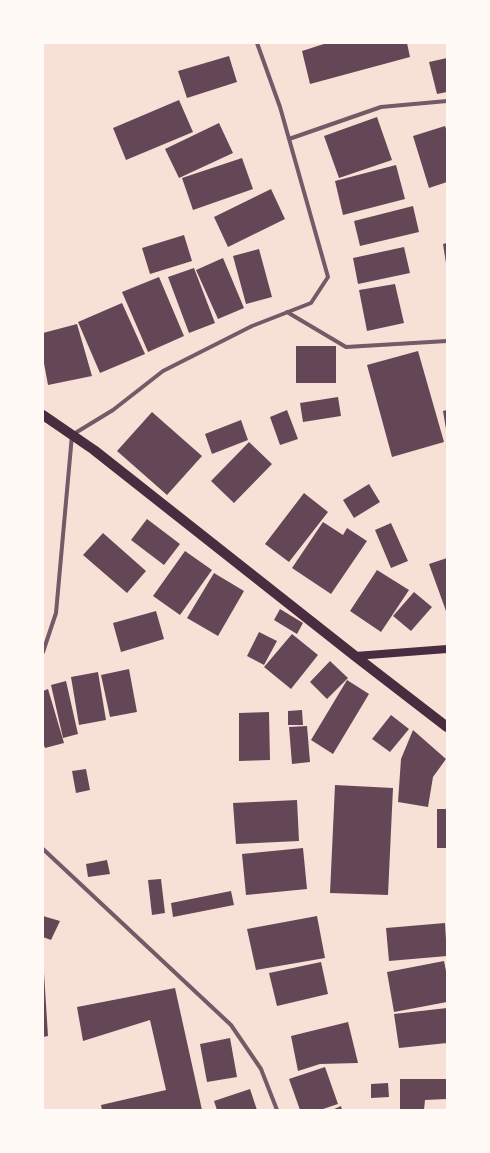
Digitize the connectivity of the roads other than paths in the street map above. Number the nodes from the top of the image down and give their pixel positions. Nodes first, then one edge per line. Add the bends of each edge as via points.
1 (257, 43) edge
2 (447, 101) edge
3 (289, 139) junction
4 (287, 312) junction
5 (447, 341) edge
6 (43, 415) edge
7 (72, 435) junction
8 (447, 649) edge
9 (43, 652) edge
10 (355, 656) junction
11 (447, 727) edge
12 (43, 849) edge
13 (278, 1110) edge

1 - 3 street
2 - 3 street via 380,107
3 - 4 street via 328,278 311,303
4 - 5 street via 346,347
4 - 7 street via 252,326 163,371 113,410
6 - 7 main road
7 - 9 street via 56,613
7 - 10 main road
8 - 10 main road
10 - 11 main road
12 - 13 street via 231,1025 261,1069

